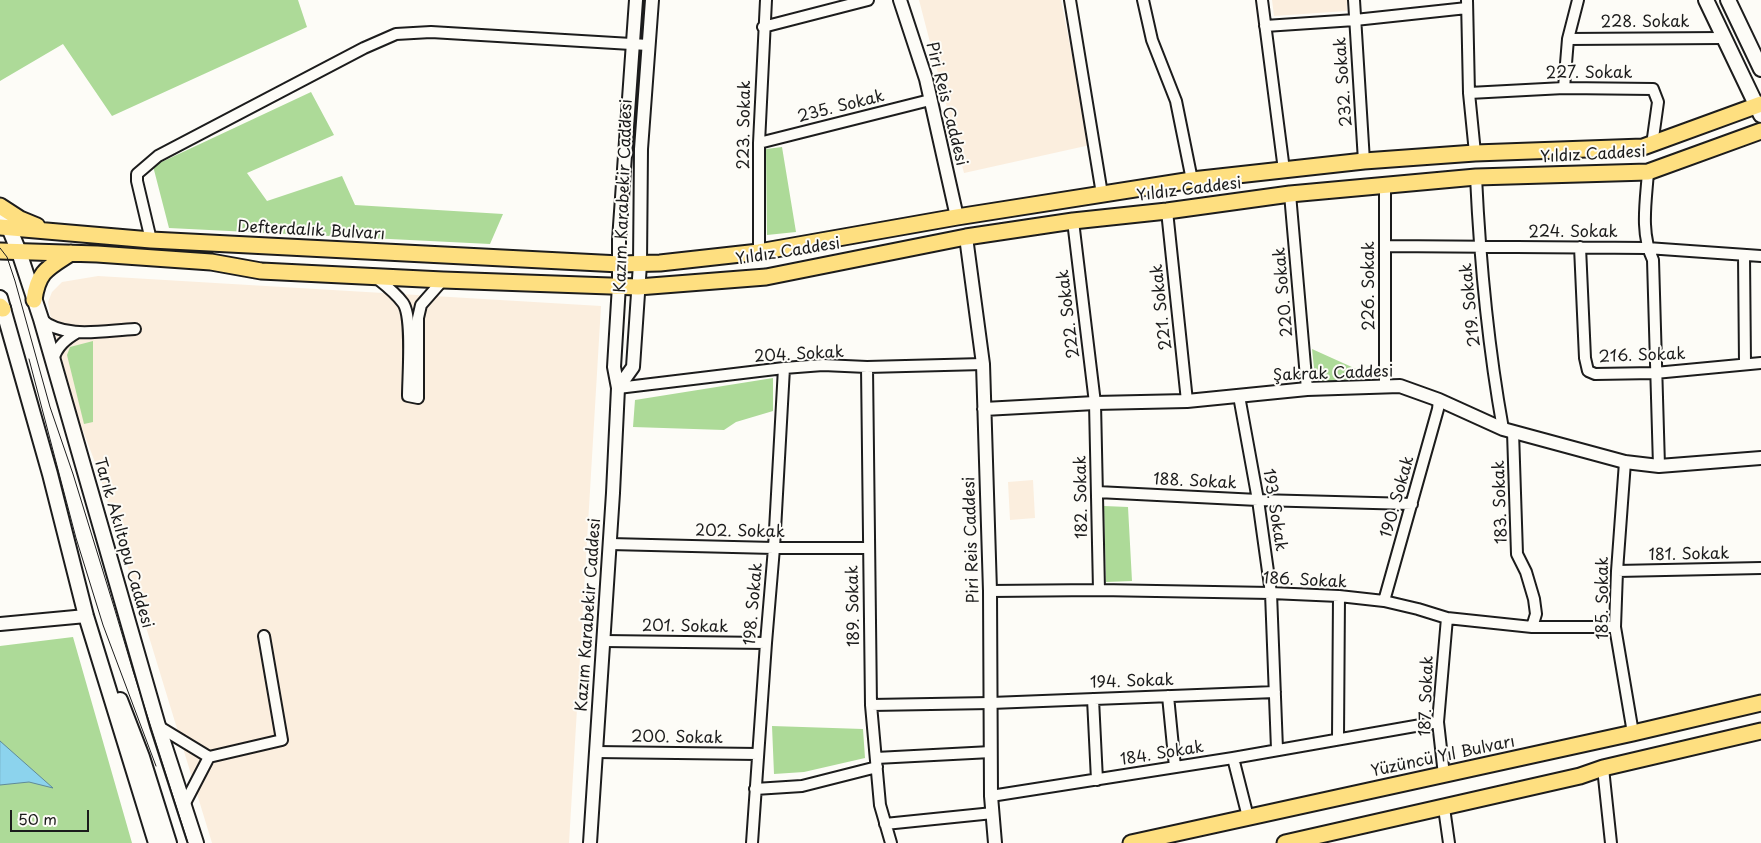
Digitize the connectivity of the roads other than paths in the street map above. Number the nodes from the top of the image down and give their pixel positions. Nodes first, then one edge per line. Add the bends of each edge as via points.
1 (636, 0) edge
2 (652, 0) edge
3 (766, 0) edge
4 (868, 0) edge
5 (900, 0) edge
6 (1070, 0) edge
7 (1142, 0) edge
8 (1262, 0) edge
9 (1354, 0) edge
10 (1578, 0) edge
11 (1706, 0) edge
12 (1728, 0) edge
13 (1467, 4) edge
14 (1355, 20) junction
15 (1265, 26) junction
16 (763, 27) junction
17 (1722, 38) junction
18 (1568, 39) junction
19 (632, 45) junction
20 (648, 45) junction
21 (1761, 69) edge
22 (1564, 88) junction
23 (1469, 93) junction
24 (930, 100) junction
25 (1760, 108) edge
26 (1761, 131) edge
27 (759, 143) junction
28 (1652, 144) junction
29 (1475, 153) junction
30 (1364, 161) junction
31 (1284, 170) junction
32 (1648, 172) junction
33 (1476, 177) junction
34 (1192, 180) junction
35 (1385, 186) junction
36 (1102, 194) junction
37 (1290, 194) junction
38 (0, 206) edge
39 (1167, 211) junction
40 (957, 217) junction
41 (1073, 221) junction
42 (4, 228) edge
43 (60, 232) junction
44 (966, 237) junction
45 (151, 240) junction
46 (1385, 246) junction
47 (1580, 247) junction
48 (1479, 248) junction
49 (1647, 248) junction
50 (0, 251) edge
51 (19, 252) junction
52 (759, 252) junction
53 (71, 253) junction
54 (1744, 256) junction
55 (1761, 256) edge
56 (620, 264) junction
57 (640, 264) junction
58 (373, 276) junction
59 (444, 280) junction
60 (619, 286) junction
61 (638, 287) junction
62 (34, 300) junction
63 (1, 304) edge
64 (41, 319) junction
65 (135, 329) dead end
66 (78, 332) junction
67 (52, 361) junction
68 (1761, 363) edge
69 (983, 364) junction
70 (1745, 364) junction
71 (867, 367) junction
72 (784, 368) junction
73 (1655, 374) junction
74 (1385, 387) junction
75 (618, 388) junction
76 (1307, 388) junction
77 (1239, 396) junction
78 (1439, 400) junction
79 (1187, 401) junction
80 (1095, 403) junction
81 (984, 409) junction
82 (1508, 431) junction
83 (1761, 458) edge
84 (1625, 462) junction
85 (1659, 466) junction
86 (1097, 492) junction
87 (1258, 500) junction
88 (1412, 504) junction
89 (610, 544) junction
90 (774, 548) junction
91 (868, 548) junction
92 (1761, 568) edge
93 (1617, 571) junction
94 (1099, 590) junction
95 (990, 591) junction
96 (1271, 593) junction
97 (1339, 596) junction
98 (1384, 601) junction
99 (86, 616) junction
100 (1447, 618) junction
101 (0, 624) edge
102 (1532, 627) junction
103 (1616, 627) junction
104 (264, 636) dead end
105 (604, 641) junction
106 (766, 643) junction
107 (97, 654) junction
108 (1275, 692) junction
109 (1168, 696) junction
110 (1093, 699) junction
111 (991, 703) junction
112 (1761, 703) edge
113 (871, 705) junction
114 (1438, 722) junction
115 (158, 726) junction
116 (1761, 731) edge
117 (1633, 733) junction
118 (1338, 738) junction
119 (1277, 749) junction
120 (596, 752) junction
121 (991, 752) junction
122 (758, 754) junction
123 (209, 757) junction
124 (1233, 758) junction
125 (876, 763) junction
126 (1174, 767) junction
127 (1603, 768) junction
128 (1444, 775) junction
129 (1097, 780) junction
130 (755, 788) junction
131 (991, 796) junction
132 (184, 805) junction
133 (1444, 808) junction
134 (993, 813) junction
135 (1248, 816) junction
136 (885, 824) junction
137 (156, 843) edge
138 (169, 843) edge
139 (196, 843) edge
140 (590, 843) edge
141 (752, 843) edge
142 (891, 843) edge
143 (995, 843) edge
144 (1131, 843) edge
145 (1285, 843) edge
146 (1449, 843) edge
147 (1611, 843) edge

1 - 19 street, Kazım Karabekir Caddesi
2 - 20 street, Kazım Karabekir Caddesi
3 - 16 street, 223. Sokak
4 - 16 street
5 - 24 street, Piri Reis Caddesi
6 - 36 street
7 - 34 street via 1152,40 1176,101
8 - 15 street
9 - 14 street, 232. Sokak
10 - 18 street
11 - 17 main road
12 - 21 main road
13 - 14 street
13 - 23 street
14 - 15 street
14 - 30 street, 232. Sokak
15 - 31 street
16 - 27 street, 223. Sokak
17 - 18 street, 228. Sokak
17 - 25 main road
18 - 22 street
19 - 20 street
19 - 45 street via 431,32 396,34 158,156 137,174 136,182
19 - 56 street, Kazım Karabekir Caddesi
20 - 57 street, Kazım Karabekir Caddesi via 641,149
22 - 23 street, 227. Sokak
22 - 28 street, 227. Sokak via 1653,89 1658,102
23 - 29 street
24 - 27 street, 235. Sokak
24 - 40 street, Piri Reis Caddesi
25 - 28 main road, Yıldız Caddesi
26 - 32 main road, Yıldız Caddesi
27 - 52 street, 223. Sokak
28 - 29 main road, Yıldız Caddesi via 1643,147
29 - 30 main road, Yıldız Caddesi
30 - 31 main road, Yıldız Caddesi
31 - 34 main road, Yıldız Caddesi
32 - 33 main road, Yıldız Caddesi
32 - 49 street
33 - 35 main road, Yıldız Caddesi
33 - 48 street, 219. Sokak
34 - 36 main road, Yıldız Caddesi
35 - 37 main road, Yıldız Caddesi
35 - 46 street, 226. Sokak
36 - 40 main road, Yıldız Caddesi
37 - 39 main road, Yıldız Caddesi
37 - 76 street, 220. Sokak
38 - 42 main road, Tarık Akıltopu Caddesi
38 - 43 main road via 36,226
39 - 41 main road, Yıldız Caddesi
39 - 79 street, 221. Sokak
40 - 52 main road, Yıldız Caddesi
41 - 44 main road, Yıldız Caddesi
41 - 80 street, 222. Sokak
42 - 43 main road, Defterdalık Bulvarı
42 - 51 main road, Tarık Akıltopu Caddesi
43 - 45 main road, Defterdalık Bulvarı
44 - 61 main road, Yıldız Caddesi via 766,276
44 - 69 street, Piri Reis Caddesi
45 - 56 main road, Defterdalık Bulvarı
46 - 48 street, 224. Sokak
46 - 74 street, 226. Sokak
47 - 48 street, 224. Sokak
47 - 49 street, 224. Sokak
47 - 73 street, 216. Sokak via 1588,370 1595,374
48 - 82 street, 219. Sokak via 1494,381
49 - 54 street, 224. Sokak
49 - 73 street via 1653,260
50 - 51 main road
51 - 53 main road
51 - 62 main road, Tarık Akıltopu Caddesi
52 - 57 main road, Yıldız Caddesi
53 - 58 main road via 211,262 261,271
53 - 62 main road via 44,271 36,286
54 - 55 street, 224. Sokak
54 - 70 street
56 - 57 main road, Yıldız Caddesi
56 - 60 street, Kazım Karabekir Caddesi
57 - 61 street, Kazım Karabekir Caddesi
58 - 59 main road
58 - 59 street via 404,304 408,318 408,396 418,398 420,305
59 - 60 main road
60 - 61 main road, Yıldız Caddesi
60 - 75 street, Kazım Karabekir Caddesi via 614,367
61 - 75 street, Kazım Karabekir Caddesi via 632,367
62 - 64 main road, Tarık Akıltopu Caddesi
63 - 99 main road via 50,474
64 - 66 street via 48,326
64 - 67 main road, Tarık Akıltopu Caddesi
65 - 66 street
66 - 67 street via 62,342
67 - 115 main road, Tarık Akıltopu Caddesi
68 - 70 street, 216. Sokak
69 - 71 street, 204. Sokak
69 - 81 street, Piri Reis Caddesi
70 - 73 street, 216. Sokak
71 - 72 street, 204. Sokak via 823,365
71 - 91 street, 189. Sokak
72 - 75 street, 204. Sokak
72 - 90 street, 198. Sokak
73 - 85 street
74 - 76 street, Şakrak Caddesi
74 - 78 street, Şakrak Caddesi via 1400,386
75 - 89 street, Kazım Karabekir Caddesi
76 - 77 street, Şakrak Caddesi
77 - 79 street, Şakrak Caddesi
77 - 87 street, 193. Sokak
78 - 82 street, Şakrak Caddesi
78 - 88 street, 190. Sokak
79 - 80 street, Şakrak Caddesi
80 - 81 street, Şakrak Caddesi
80 - 86 street, 182. Sokak
81 - 95 street, Piri Reis Caddesi
82 - 84 street, Şakrak Caddesi
82 - 102 street, 183. Sokak via 1517,554 1534,599 1536,614
83 - 85 street, Şakrak Caddesi
84 - 85 street, Şakrak Caddesi
84 - 93 street, 185. Sokak
86 - 87 street, 188. Sokak
86 - 94 street, 182. Sokak
87 - 88 street, 188. Sokak
87 - 96 street, 193. Sokak
88 - 98 street, 190. Sokak
89 - 90 street, 202. Sokak
89 - 105 street, Kazım Karabekir Caddesi
90 - 91 street, 202. Sokak
90 - 106 street, 198. Sokak
91 - 113 street, 189. Sokak
92 - 93 street, 181. Sokak
93 - 103 street, 185. Sokak
94 - 95 street, 186. Sokak
94 - 96 street, 186. Sokak
95 - 111 street, Piri Reis Caddesi
96 - 97 street, 186. Sokak
96 - 108 street, 193. Sokak
97 - 98 street, 186. Sokak
97 - 118 street
98 - 100 street, 186. Sokak
99 - 101 street
99 - 107 main road
100 - 102 street, 186. Sokak
100 - 114 street, 187. Sokak
102 - 103 street, 186. Sokak
103 - 117 street, 185. Sokak
104 - 123 street via 282,740
105 - 106 street, 201. Sokak
105 - 120 street, Kazım Karabekir Caddesi
106 - 122 street, 198. Sokak
107 - 137 main road
107 - 138 main road via 125,711
108 - 109 street, 194. Sokak
108 - 119 street, 193. Sokak
109 - 110 street, 194. Sokak
109 - 126 street
110 - 111 street, 194. Sokak
110 - 129 street
111 - 113 street, 194. Sokak
111 - 121 street, Piri Reis Caddesi
112 - 117 main road, Yüzüncü Yıl Bulvarı
113 - 125 street, 189. Sokak
114 - 118 street, 184. Sokak
114 - 128 street, 187. Sokak
115 - 123 street
115 - 132 main road, Tarık Akıltopu Caddesi
116 - 127 main road
117 - 128 main road, Yüzüncü Yıl Bulvarı
118 - 119 street, 184. Sokak
119 - 124 street, 184. Sokak
120 - 122 street, 200. Sokak
120 - 140 street, Kazım Karabekir Caddesi
121 - 125 street
121 - 131 street, Piri Reis Caddesi
122 - 130 street, 198. Sokak
123 - 132 street
124 - 126 street, 184. Sokak
124 - 135 street
125 - 130 street via 802,786
125 - 136 street, 189. Sokak
126 - 129 street, 184. Sokak
127 - 133 main road
127 - 147 street
128 - 135 main road, Yüzüncü Yıl Bulvarı
129 - 131 street, 184. Sokak
130 - 141 street, 198. Sokak
131 - 134 street, Piri Reis Caddesi
132 - 139 main road, Tarık Akıltopu Caddesi
133 - 145 main road
133 - 146 street
134 - 136 street
134 - 143 street, Piri Reis Caddesi
135 - 144 main road, Yüzüncü Yıl Bulvarı
136 - 142 street, 189. Sokak

